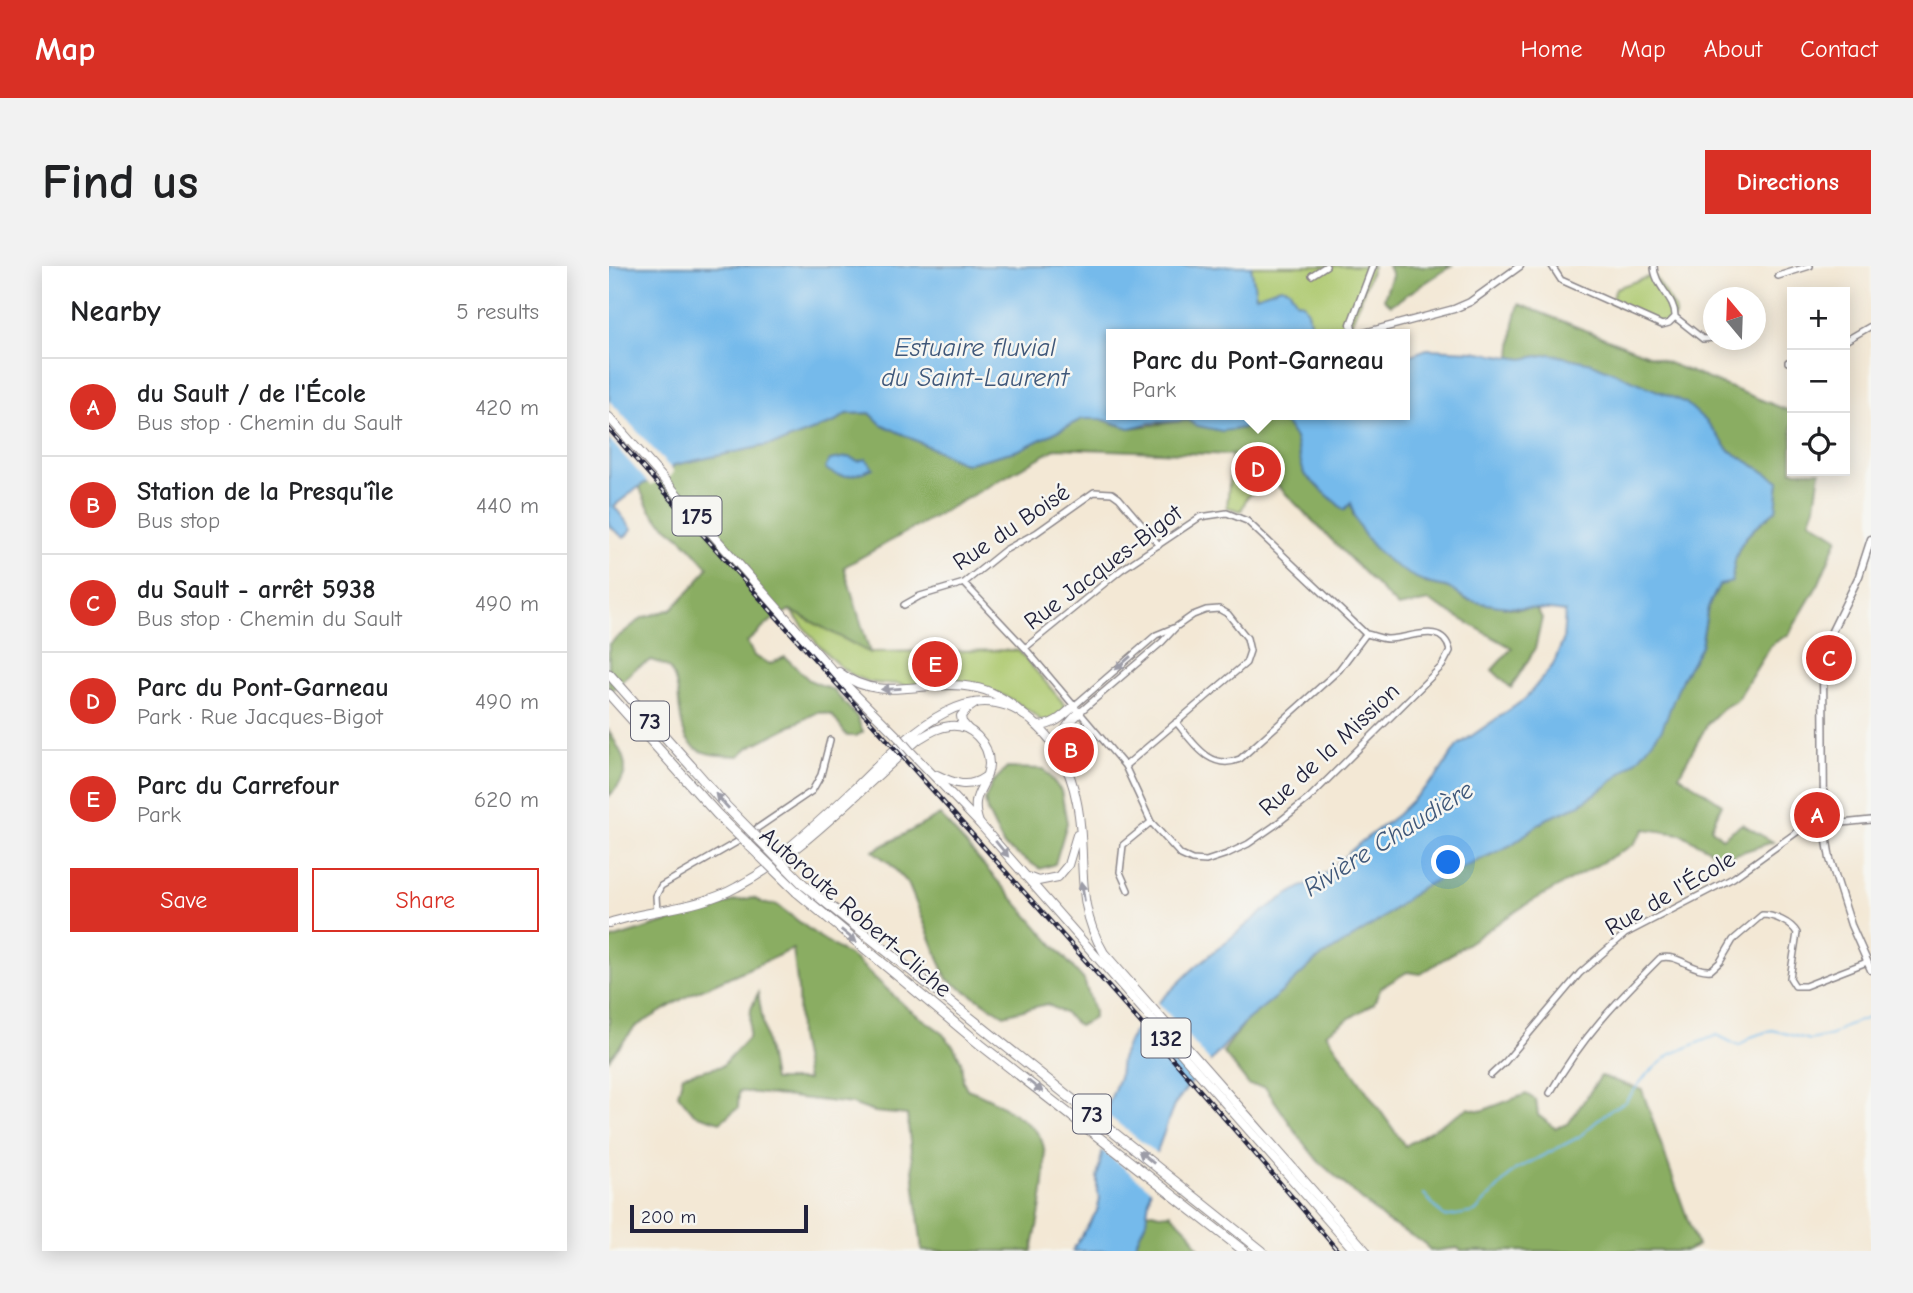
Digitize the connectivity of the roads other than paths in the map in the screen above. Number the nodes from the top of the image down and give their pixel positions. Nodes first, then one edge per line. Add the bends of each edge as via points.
1 (1326, 266) edge
2 (1373, 266) edge
3 (1520, 266) edge
4 (1552, 266) edge
5 (1654, 266) edge
6 (1810, 266) edge
7 (1312, 275) dead end
8 (1778, 276) dead end
9 (1675, 317) junction
10 (1871, 326) edge
11 (1352, 329) edge
12 (1379, 329) edge
13 (1850, 338) edge
14 (1703, 339) edge
15 (609, 417) edge
16 (1871, 539) edge
17 (1159, 545) junction
18 (964, 583) junction
19 (904, 605) dead end
20 (1366, 634) junction
21 (1025, 648) junction
22 (823, 659) junction
23 (609, 674) edge
24 (609, 694) edge
25 (976, 703) junction
26 (1077, 709) junction
27 (1024, 715) junction
28 (1176, 722) junction
29 (1038, 726) junction
30 (968, 729) junction
31 (830, 740) dead end
32 (1062, 755) junction
33 (1125, 766) junction
34 (932, 773) junction
35 (985, 777) junction
36 (1871, 820) edge
37 (1151, 822) junction
38 (979, 823) junction
39 (1824, 823) junction
40 (1079, 825) junction
41 (757, 874) junction
42 (1024, 876) junction
43 (1128, 890) dead end
44 (657, 912) junction
45 (609, 923) edge
46 (1101, 956) junction
47 (1867, 962) junction
48 (1871, 970) edge
49 (1490, 1075) dead end
50 (1550, 1093) dead end
51 (1238, 1113) junction
52 (1244, 1251) edge
53 (1262, 1251) edge
54 (1355, 1251) edge
55 (1366, 1251) edge

1 - 7 street
2 - 11 street
3 - 12 street via 1454,309
4 - 9 street via 1561,280 1652,322 1669,323
5 - 9 street
6 - 8 street
9 - 14 street
10 - 13 street
15 - 22 main road, 175
16 - 39 street via 1832,631 1823,665
17 - 18 street, Rue du Boisé via 1119,498 1094,492
17 - 20 street, Rue Jacques-Bigot via 1200,517 1237,515
17 - 21 street, Rue Jacques-Bigot via 1093,590
18 - 19 street, Rue du Boisé
18 - 21 street, Rue de la Mission
20 - 28 street via 1339,670 1240,759 1216,762
20 - 37 street, Rue de la Mission via 1386,639 1434,633 1441,635 1450,651 1443,666 1308,799 1248,844 1206,861 1181,855
21 - 26 street, Rue de la Mission
27 -> 22 main road, 175 via 1001,697 970,686 862,686
22 - 34 main road, 175, bridge
53 -> 23 highway, Autoroute Robert-Cliche / 73, bridge via 804,885 727,807
24 -> 52 highway, Autoroute Robert-Cliche / 73, bridge via 717,814 797,892 981,1045
25 - 27 main road, 132 via 996,703
25 - 30 main road via 961,716
25 - 41 main road, 132 via 949,710 919,729
26 - 28 street via 1156,635 1193,615 1219,609 1247,638 1250,651 1246,663
26 - 29 main road via 1050,725
26 - 32 main road via 1061,736
26 - 33 street, Rue de la Mission
27 - 29 main road, 132
28 - 33 street
29 - 32 main road, 132
30 - 35 main road via 987,751
30 - 41 main road, 132 via 941,728 919,739 807,841
31 - 44 street via 812,792 661,886
32 - 40 main road, 132 via 1075,789
33 - 37 street, Rue de la Mission
34 - 35 main road via 967,786
34 - 38 main road, 175
35 - 38 main road via 975,802
36 - 39 street, Rue de l'École
37 - 43 street via 1123,845 1120,853 1120,872
38 -> 42 main road, 132
39 - 47 street via 1830,859
39 - 49 street, Rue de l'École via 1804,827 1733,878 1626,934 1580,973
40 - 42 main road via 1061,874 1046,881
46 -> 40 main road, 132 via 1084,899
41 - 44 main road, 132 via 716,896
42 - 46 main road, 132
44 - 45 main road, 132
46 - 51 main road, 132
47 - 48 street
47 - 50 street via 1795,986 1790,978 1797,933 1790,925 1762,915 1733,940 1711,970 1660,958 1609,1008
51 - 54 main road, 132
51 - 55 main road, 132

